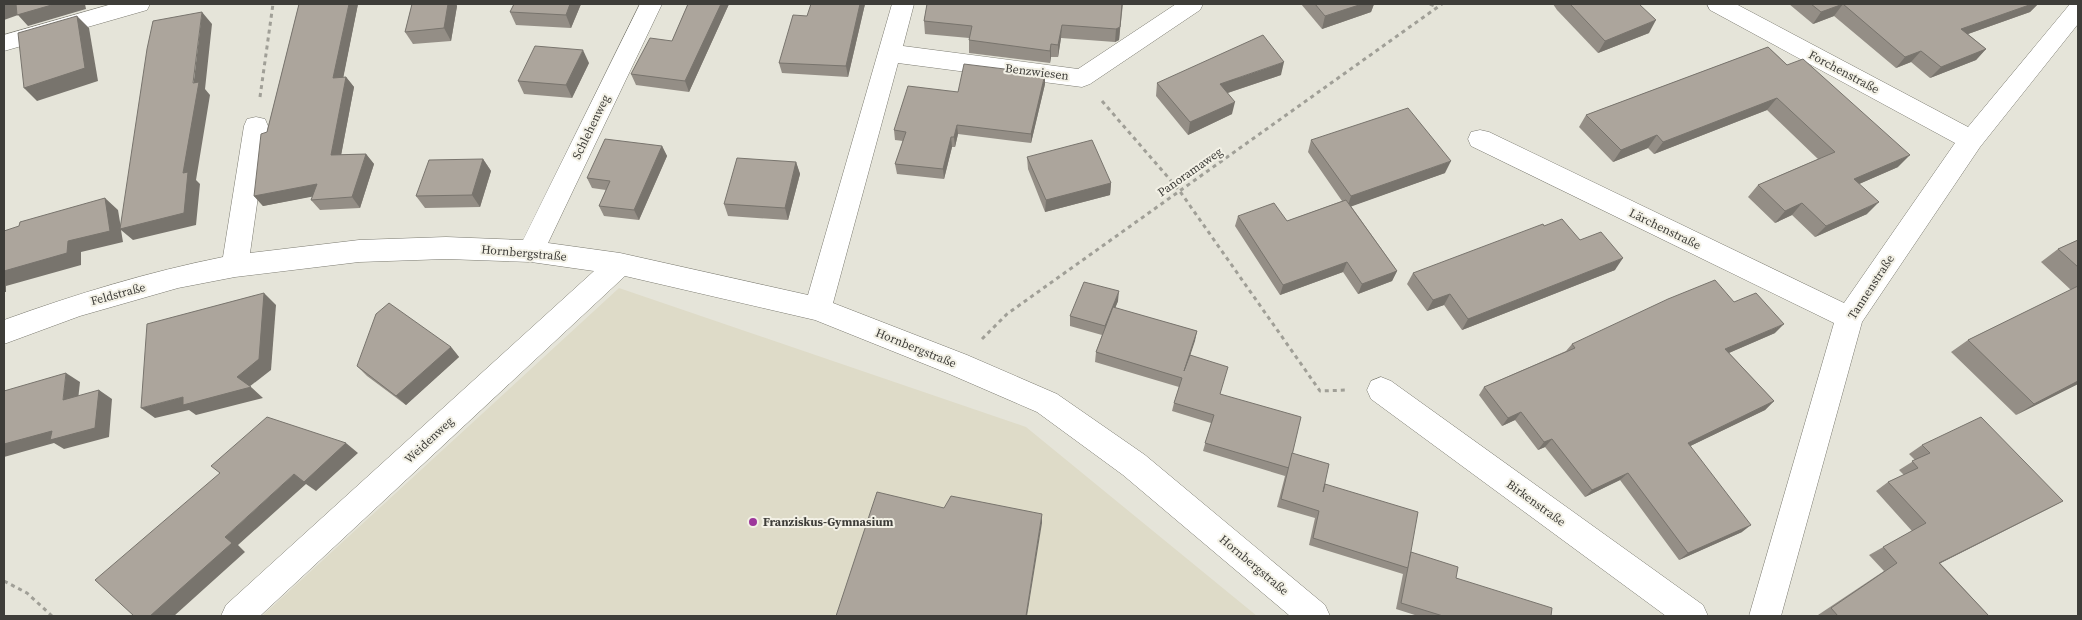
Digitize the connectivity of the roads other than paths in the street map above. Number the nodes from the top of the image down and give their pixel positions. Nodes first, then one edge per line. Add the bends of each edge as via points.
1 (139, 4) edge
2 (651, 4) edge
3 (903, 4) edge
4 (1192, 4) edge
5 (1718, 4) edge
6 (2078, 9) edge
7 (4, 43) edge
8 (890, 53) junction
9 (256, 126) road end
10 (1480, 139) dead end
11 (1971, 140) junction
12 (446, 248) joint
13 (531, 251) junction
14 (620, 264) junction
15 (235, 266) junction
16 (818, 309) junction
17 (1849, 318) junction
18 (4, 332) edge
19 (1381, 390) road end
20 (238, 616) edge
21 (1314, 616) edge
22 (1692, 616) edge
23 (1765, 616) edge

1 - 7 street
2 - 13 street, Schlehenweg
3 - 8 street
4 - 8 street, Benzwiesen via 1082,78
5 - 11 street, Forchenstraße
6 - 11 street, Tannenstraße
8 - 16 street
9 - 15 street
10 - 17 street, Lärchenstraße
11 - 17 street, Tannenstraße
12 - 13 street, Hornbergstraße
12 - 15 street, Feldstraße via 359,251
13 - 14 street, Hornbergstraße
14 - 16 street, Hornbergstraße
14 - 20 street, Weidenweg
15 - 18 street, Feldstraße via 178,277 77,305
16 - 21 street, Hornbergstraße via 1047,403 1134,465
17 - 23 street, Tannenstraße
19 - 22 street, Birkenstraße

